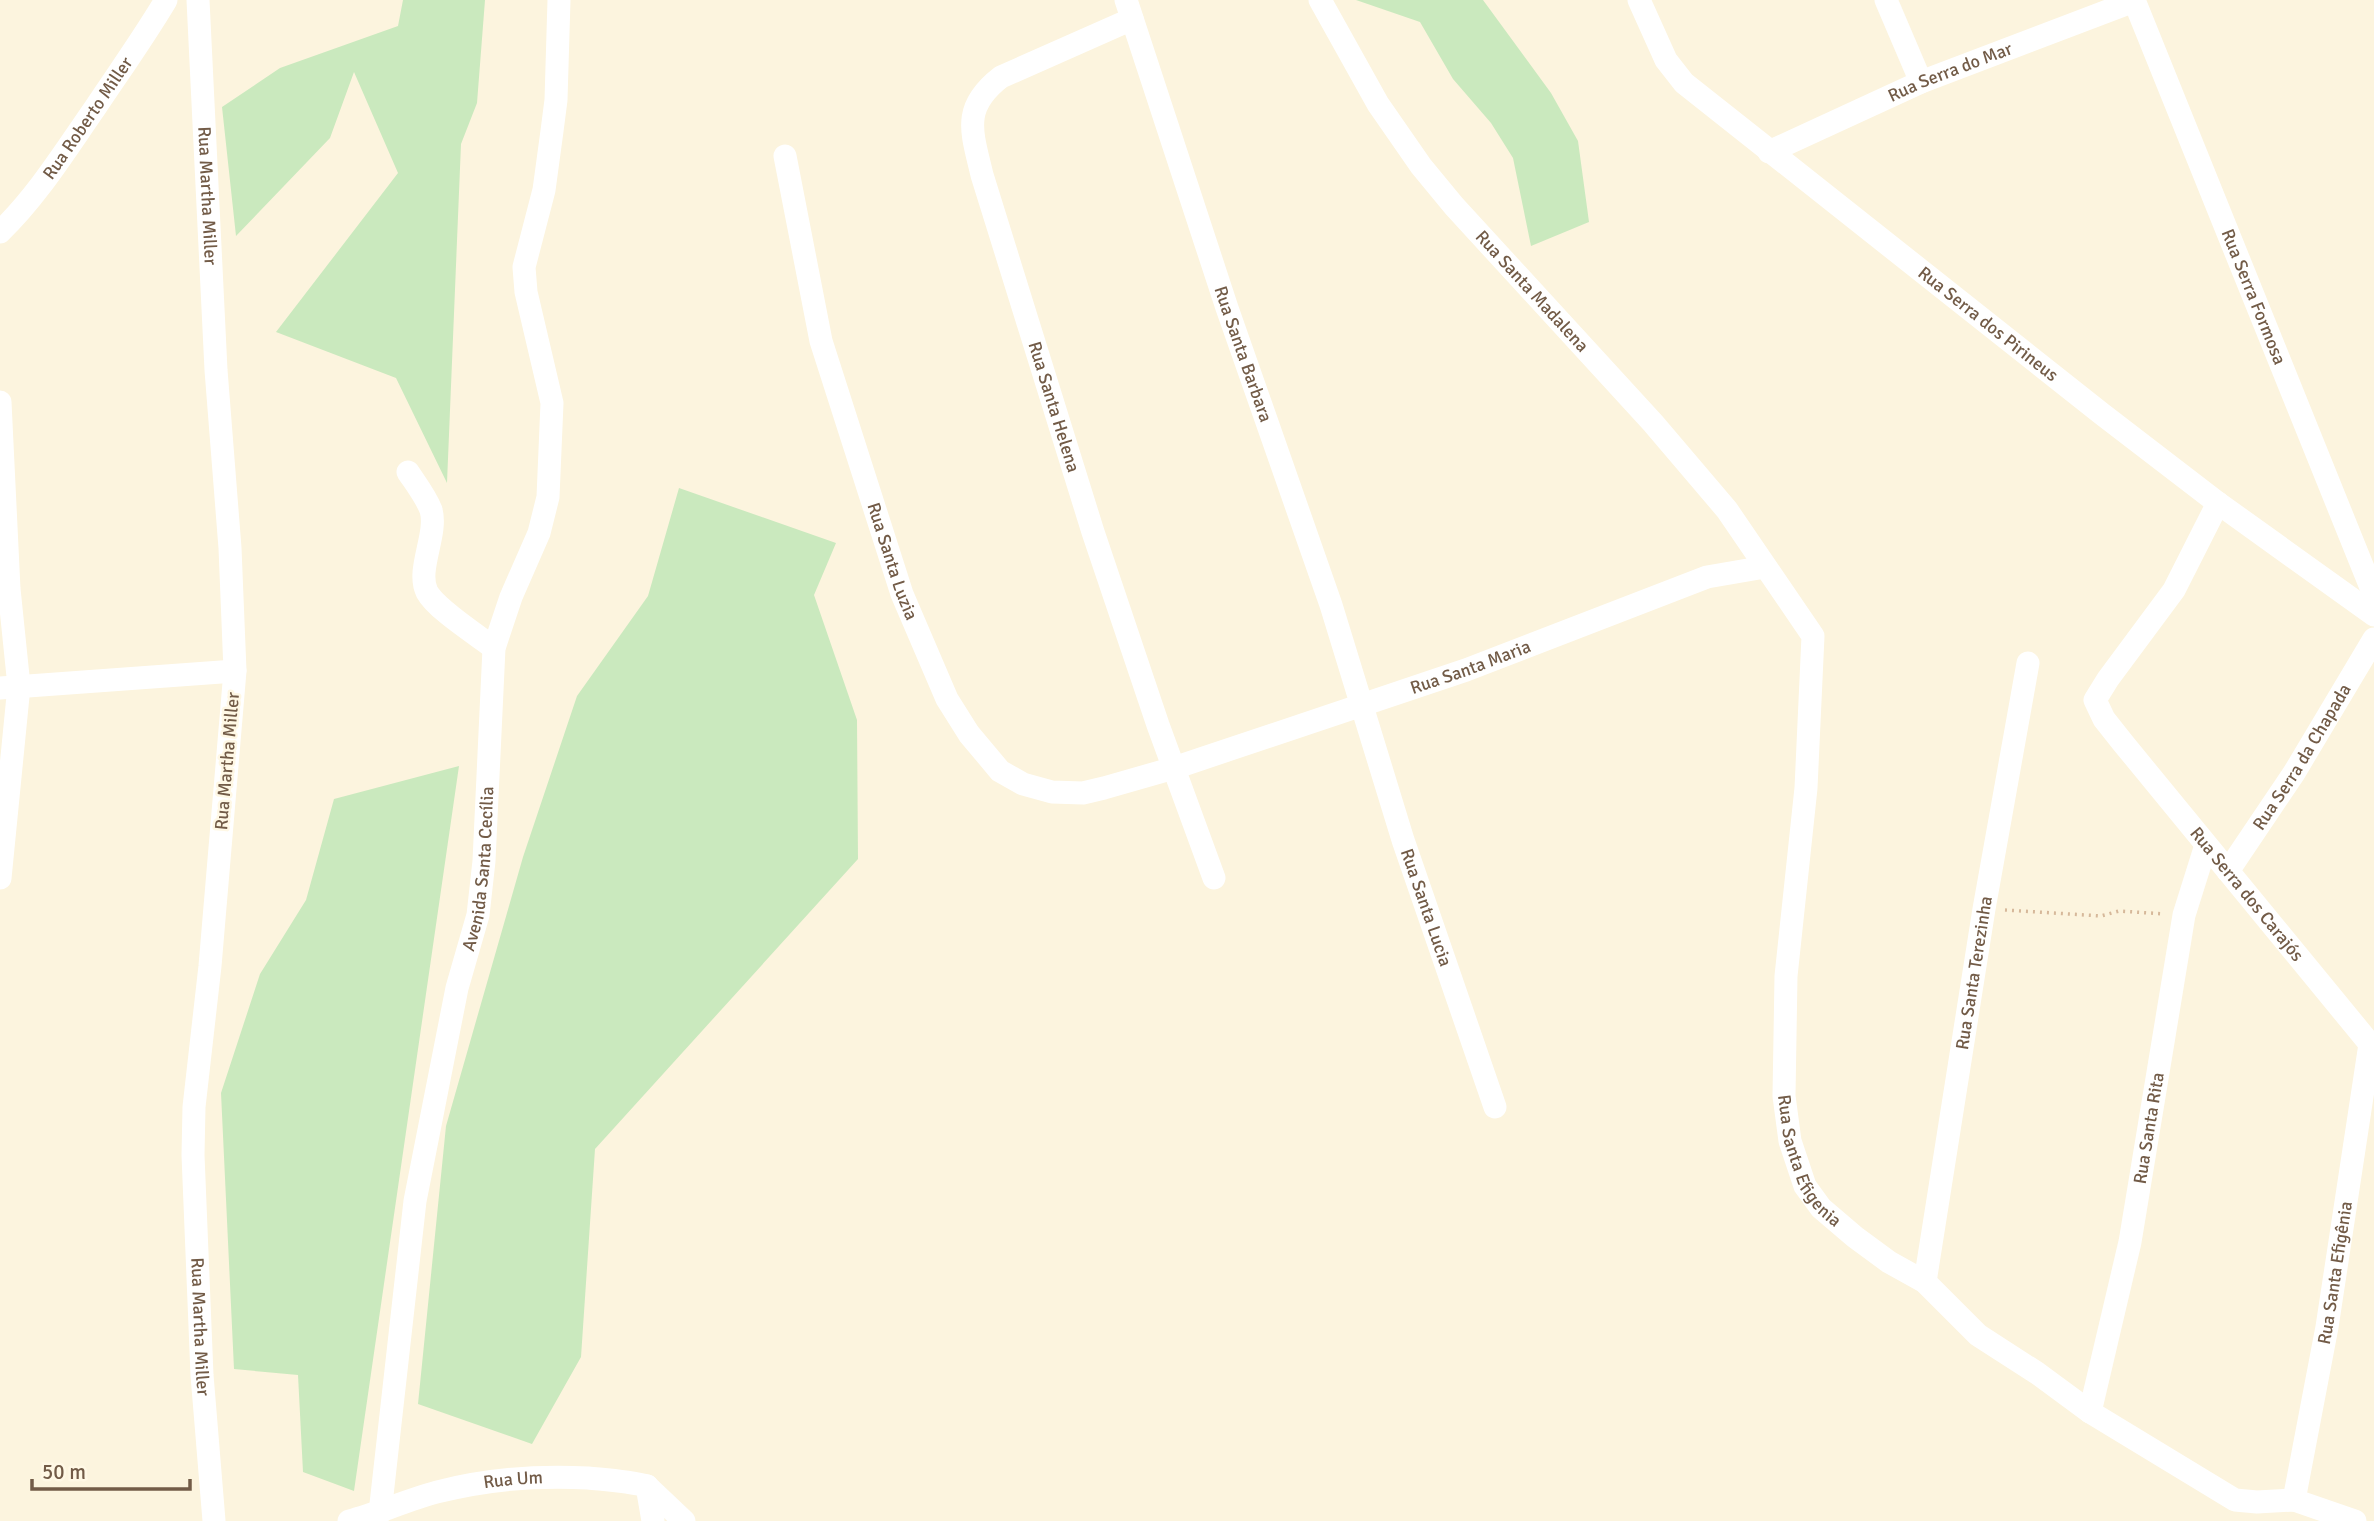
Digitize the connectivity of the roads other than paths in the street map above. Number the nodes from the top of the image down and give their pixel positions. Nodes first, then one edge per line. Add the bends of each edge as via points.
1 (166, 0) edge
2 (198, 0) edge
3 (559, 0) edge
4 (1320, 0) edge
5 (1639, 0) edge
6 (1886, 0) edge
7 (2134, 1) edge
8 (1129, 9) edge
9 (1921, 82) junction
10 (1769, 152) junction
11 (785, 156) dead end
12 (0, 232) edge
13 (0, 402) edge
14 (408, 472) dead end
15 (2218, 503) junction
16 (1765, 567) junction
17 (2374, 595) edge
18 (2374, 615) edge
19 (2374, 639) edge
20 (494, 648) junction
21 (2028, 663) dead end
22 (235, 671) junction
23 (10, 687) edge
24 (1363, 705) junction
25 (1174, 768) junction
26 (2206, 845) junction
27 (2228, 871) junction
28 (0, 878) edge
29 (1214, 878) dead end
30 (2372, 1042) edge
31 (1495, 1107) dead end
32 (1925, 1282) junction
33 (2090, 1412) junction
34 (647, 1486) junction
35 (2294, 1500) junction
36 (380, 1513) junction
37 (214, 1521) edge
38 (349, 1521) edge
39 (653, 1521) edge
40 (684, 1521) edge
41 (2355, 1521) edge

1 - 12 street, Rua Roberto Miller via 46,178
2 - 22 street, Rua Martha Miller
3 - 20 street, Avenida Santa Cecília via 556,100 544,190 524,267 552,403 548,497 539,533 510,597
4 - 16 street, Rua Santa Madalena via 1378,104 1421,166 1653,423 1727,510
5 - 10 street, Rua Serra dos Pirineus via 1666,60 1684,83
6 - 9 street
7 - 9 street, Rua Serra do Mar
7 - 17 street, Rua Serra Formosa
8 - 24 street, Rua Santa Barbara
8 - 25 street, Rua Santa Helena via 1001,77 978,99 971,125 982,175 1093,532
9 - 10 street, Rua Serra do Mar
10 - 15 street, Rua Serra dos Pirineus
11 - 25 street, Rua Santa Luzia via 829,368 902,594 947,699 969,734 1000,771 1052,792 1083,793
13 - 23 street
14 - 20 street via 431,512 426,591
15 - 18 street, Rua Serra dos Pirineus
15 - 26 street, Rua Serra dos Carajós via 2174,590 2095,700 2104,719
16 - 24 street, Rua Santa Maria via 1707,577
16 - 32 street, Rua Santa Efigenia via 1813,636 1806,788 1786,976 1784,1096 1790,1141 1805,1186 1821,1208 1889,1262
19 - 27 street, Rua Serra da Chapada
20 - 36 street, Avenida Santa Cecília via 478,915 457,988 415,1201
21 - 32 street, Rua Santa Terezinha
22 - 23 street
22 - 37 street, Rua Martha Miller via 194,1119 202,1375
23 - 28 street
24 - 25 street, Rua Santa Maria
24 - 31 street, Rua Santa Lucia via 1403,840
25 - 29 street, Rua Santa Helena
26 - 27 street, Rua Serra dos Carajós
26 - 33 street, Rua Santa Rita via 2184,915 2130,1242
27 - 30 street, Rua Serra dos Carajós
30 - 35 street, Rua Santa Efigênia
32 - 33 street, Rua Santa Efigenia via 1978,1335
33 - 35 street, Rua Santa Efigenia via 2235,1500
34 - 36 street, Rua Um via 572,1477 506,1478 436,1493
34 - 39 street
34 - 40 street
35 - 41 street
36 - 38 street, Rua Um

